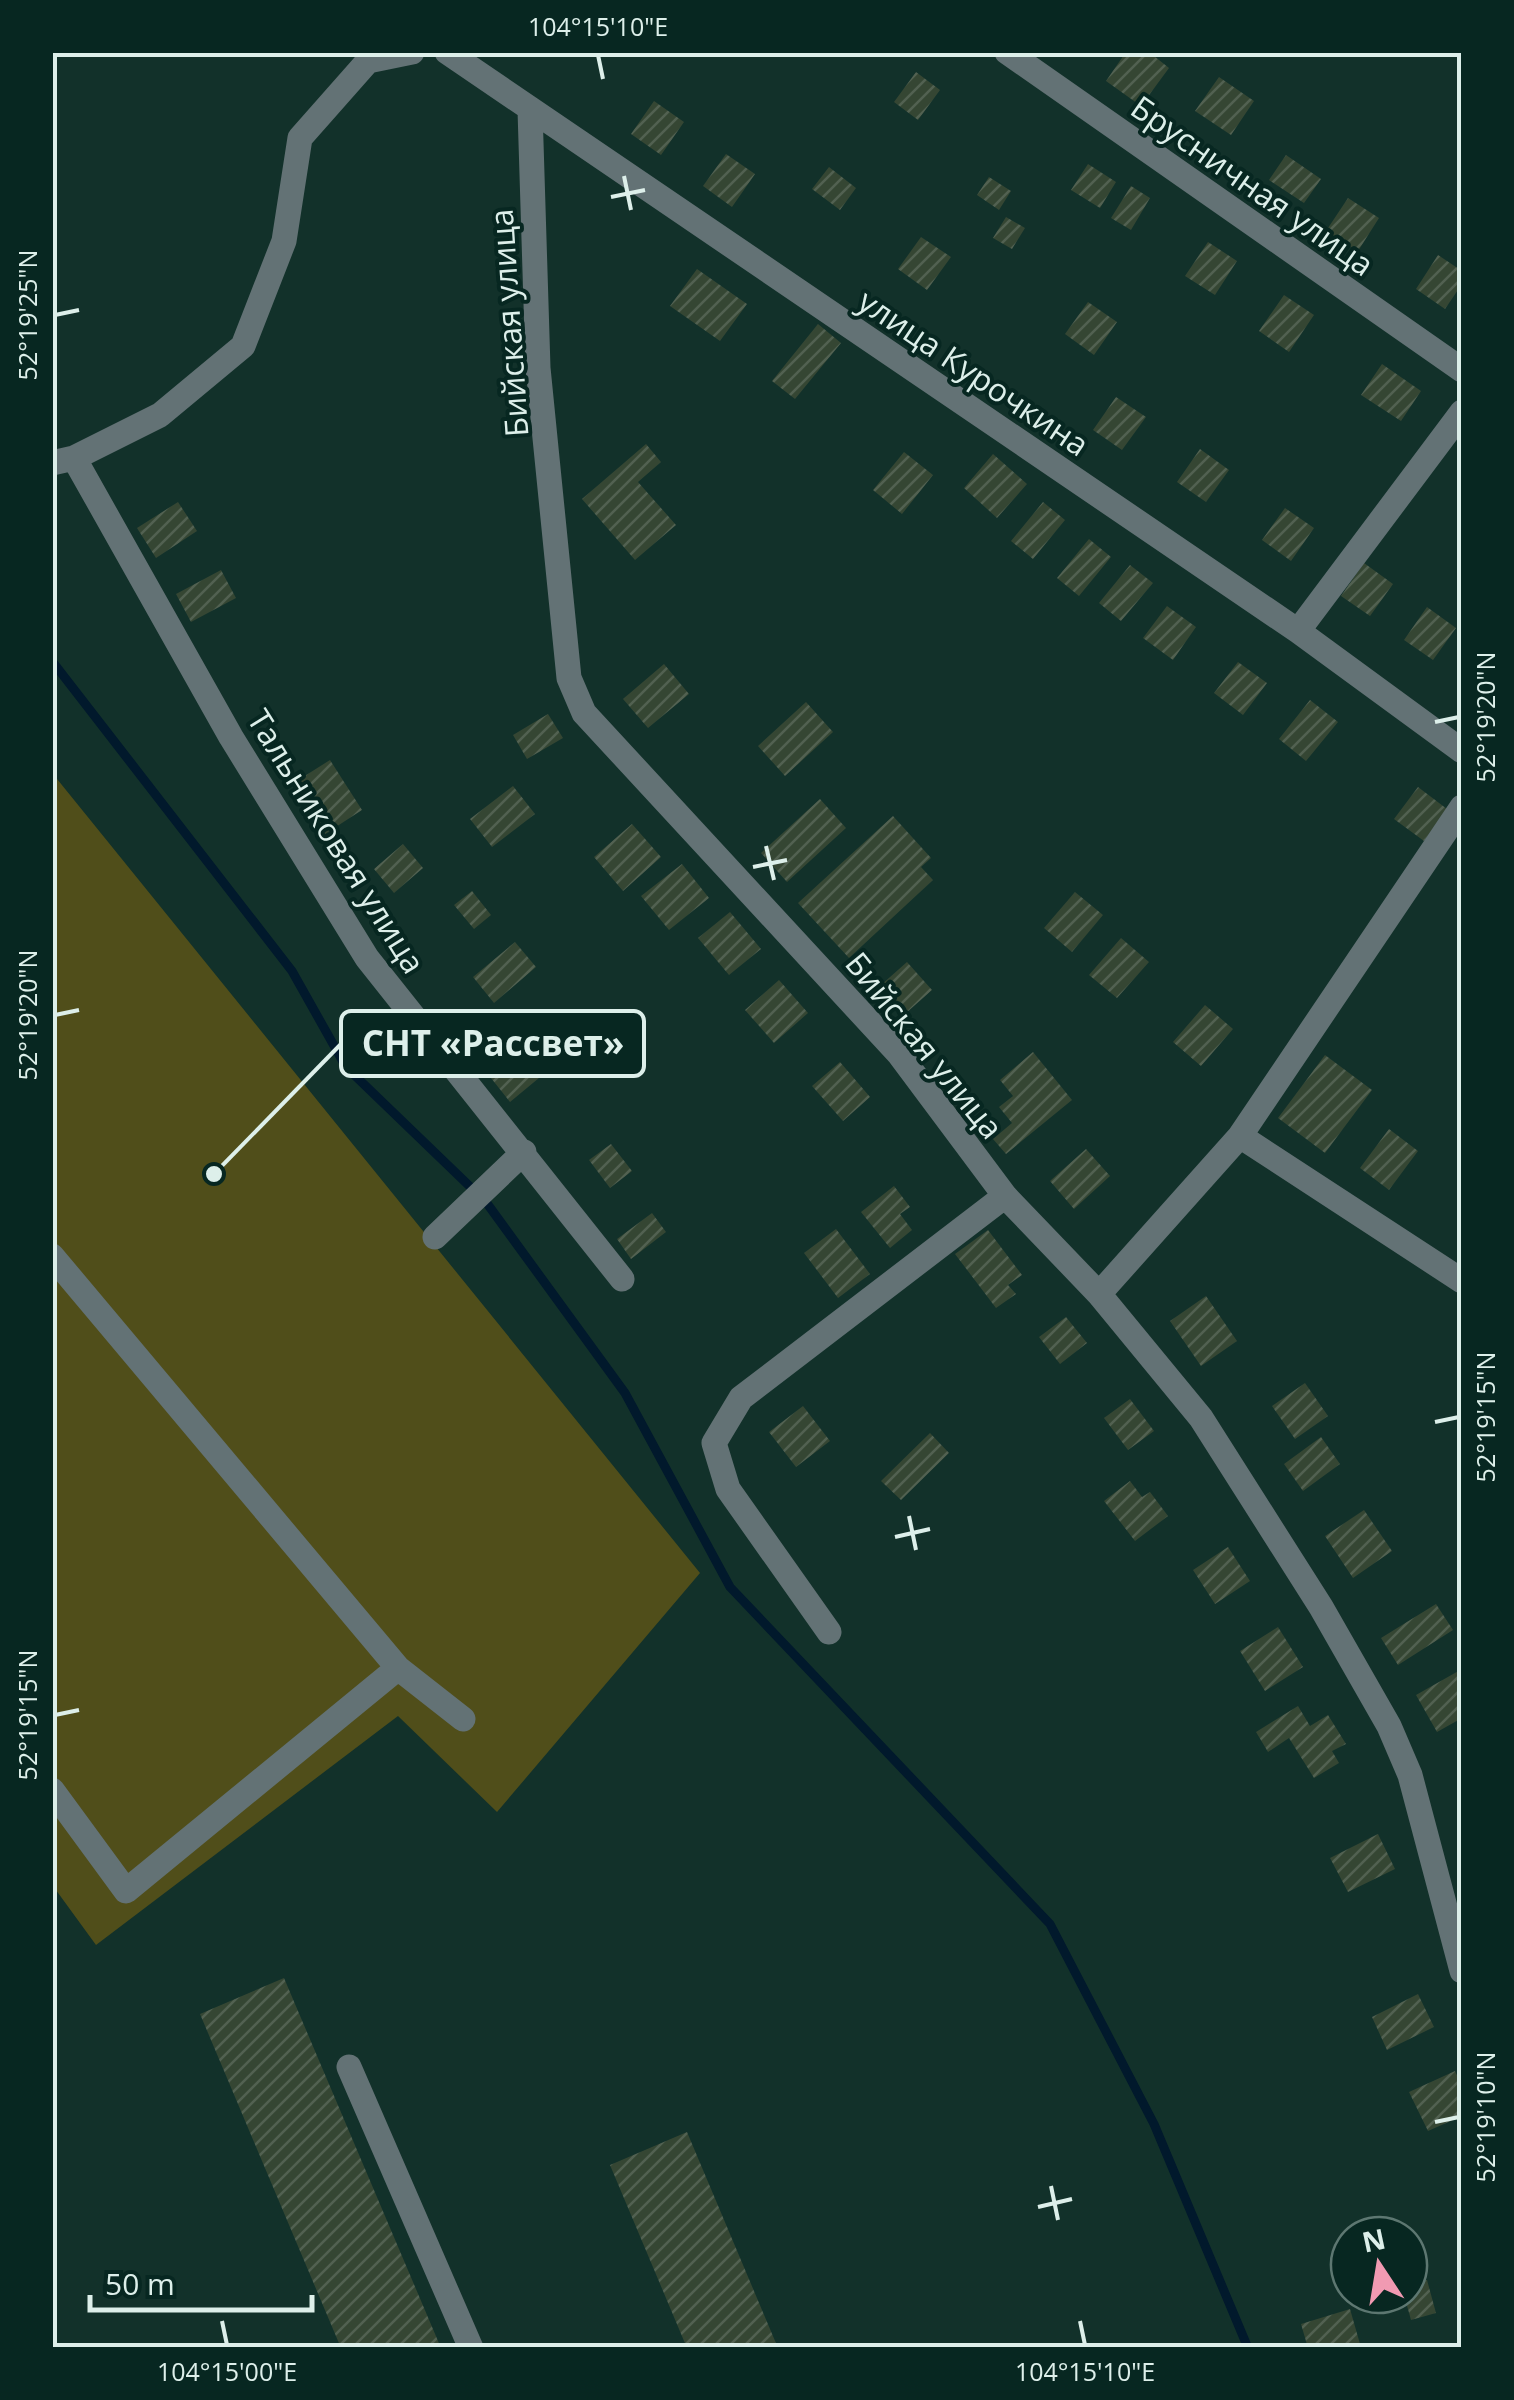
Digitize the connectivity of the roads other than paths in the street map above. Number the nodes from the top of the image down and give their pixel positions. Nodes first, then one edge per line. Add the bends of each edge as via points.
1 (412, 52) edge
2 (446, 52) edge
3 (1007, 52) edge
4 (530, 110) junction
5 (1462, 370) edge
6 (1462, 412) edge
7 (63, 461) edge
8 (1298, 631) junction
9 (1462, 752) edge
10 (1462, 807) edge
11 (1240, 1136) junction
12 (524, 1152) junction
13 (1004, 1196) junction
14 (435, 1238) dead end
15 (52, 1256) edge
16 (622, 1279) dead end
17 (1462, 1281) edge
18 (1098, 1294) junction
19 (829, 1632) dead end
20 (398, 1668) junction
21 (463, 1719) dead end
22 (52, 1790) edge
23 (1462, 1972) edge
24 (348, 2067) dead end
25 (471, 2348) edge

1 - 7 street via 368,61 300,138 284,241 243,346 160,415
2 - 4 street, улица Курочкина
3 - 5 street, Брусничная улица
4 - 8 street, улица Курочкина
4 - 13 street, Бийская улица via 538,368 570,678 584,713 899,1054
6 - 8 street
7 - 12 street, Тальниковая улица via 367,958
8 - 9 street, улица Курочкина
10 - 11 street
11 - 17 street
11 - 18 street
12 - 14 street
12 - 16 street, Тальниковая улица
13 - 18 street, Бийская улица
13 - 19 street via 741,1398 714,1443 728,1489
15 - 20 street
18 - 23 street, Бийская улица via 1201,1418 1381,1712 1410,1775
20 - 21 street
20 - 22 street via 126,1891
24 - 25 street

